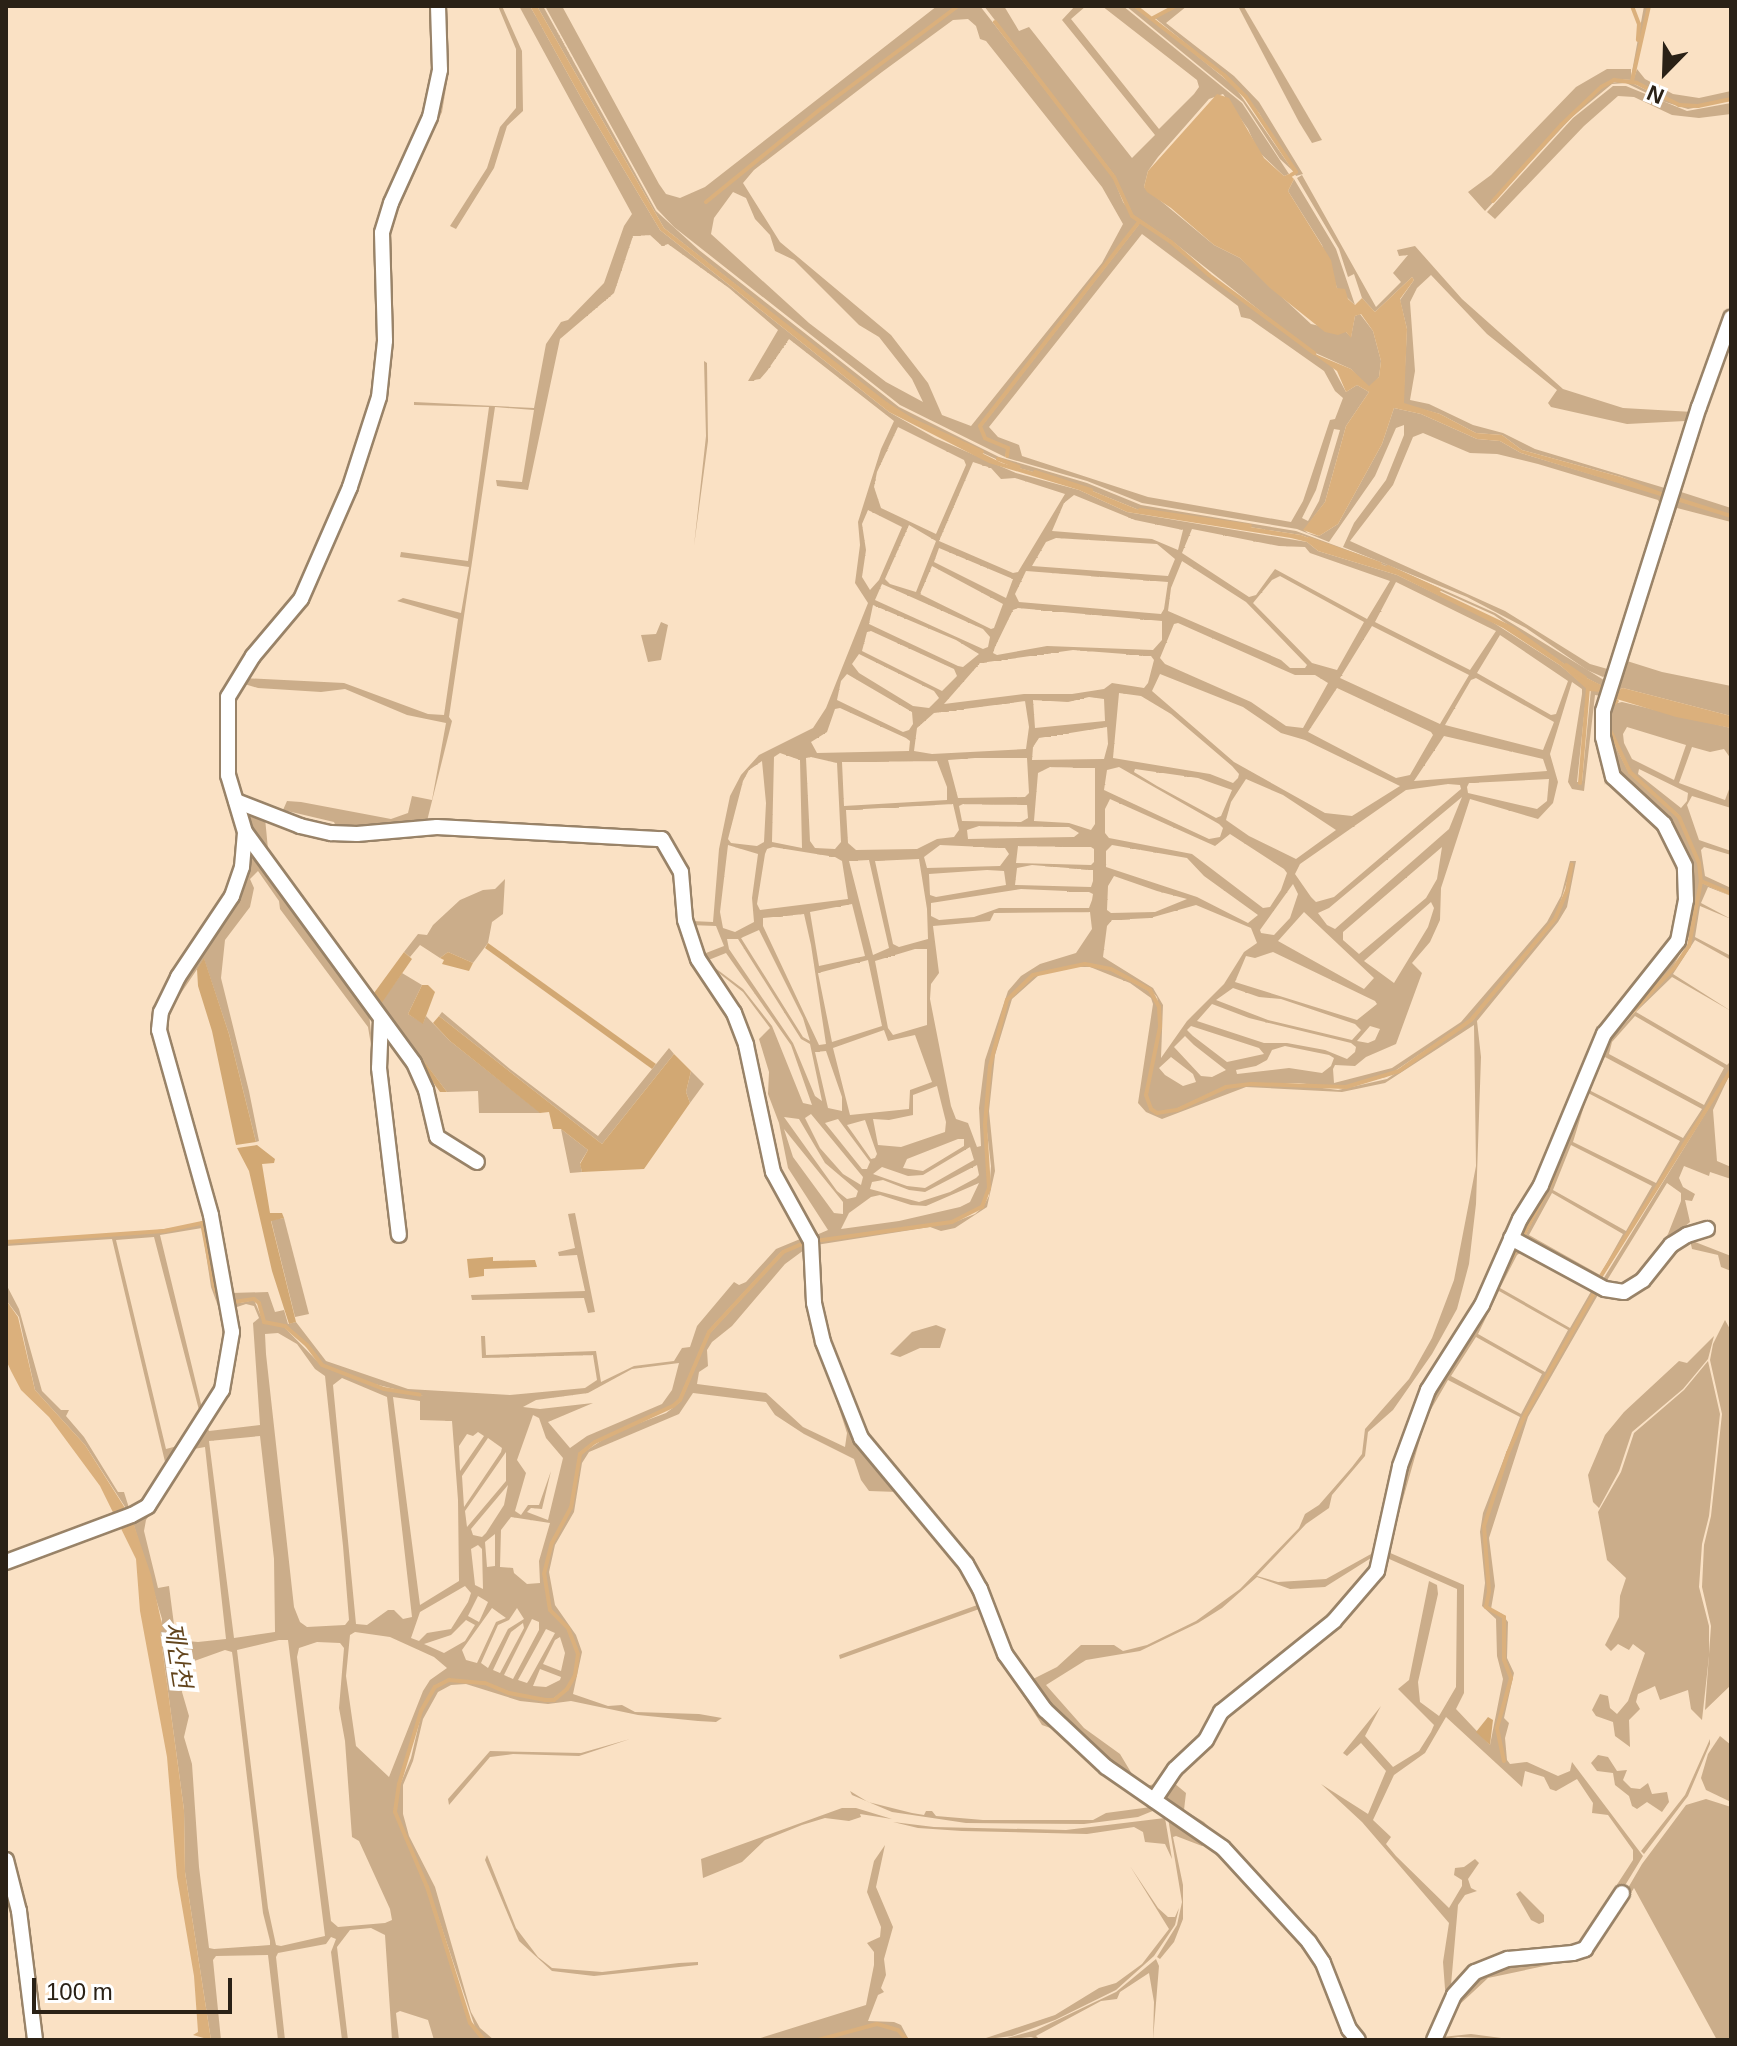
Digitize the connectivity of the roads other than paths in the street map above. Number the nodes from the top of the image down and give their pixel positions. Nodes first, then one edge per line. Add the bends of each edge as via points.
1 (438, 6) edge
2 (1731, 318) edge
3 (236, 801) junction
4 (245, 832) junction
5 (381, 1019) junction
6 (477, 1162) dead end
7 (1707, 1229) dead end
8 (399, 1235) dead end
9 (1511, 1238) junction
10 (6, 1562) edge
11 (1154, 1800) junction
12 (6, 1860) edge
13 (1622, 1893) dead end
14 (35, 2040) edge
15 (1358, 2040) edge
16 (1434, 2040) edge

1 - 3 street via 440,70 430,117 382,233 385,341 379,397 350,487 301,599 253,656 228,697 228,775
2 - 9 street via 1603,711 1613,777 1664,824 1685,866 1682,927 1665,959 1604,1034 1541,1185
3 - 4 street
3 - 11 street via 331,833 451,827 662,839 681,872 687,932 698,959 734,1013 746,1045 773,1172 811,1241 823,1342 855,1427 966,1564 1005,1654 1029,1691 1084,1750
4 - 5 street
4 - 10 street via 242,867 232,896 178,977 161,1012 159,1030 211,1215 232,1332 222,1390 148,1506
5 - 6 street via 414,1063 437,1137
5 - 8 street via 379,1068
7 - 9 street via 1671,1245 1637,1286 1624,1292 1605,1289
9 - 11 street via 1471,1328 1423,1401 1400,1466 1377,1571 1334,1621 1221,1712 1206,1740 1175,1769
11 - 15 street via 1223,1848 1299,1929 1323,1963
12 - 14 street via 19,1911
13 - 16 street via 1585,1949 1508,1959 1475,1972 1454,1995

